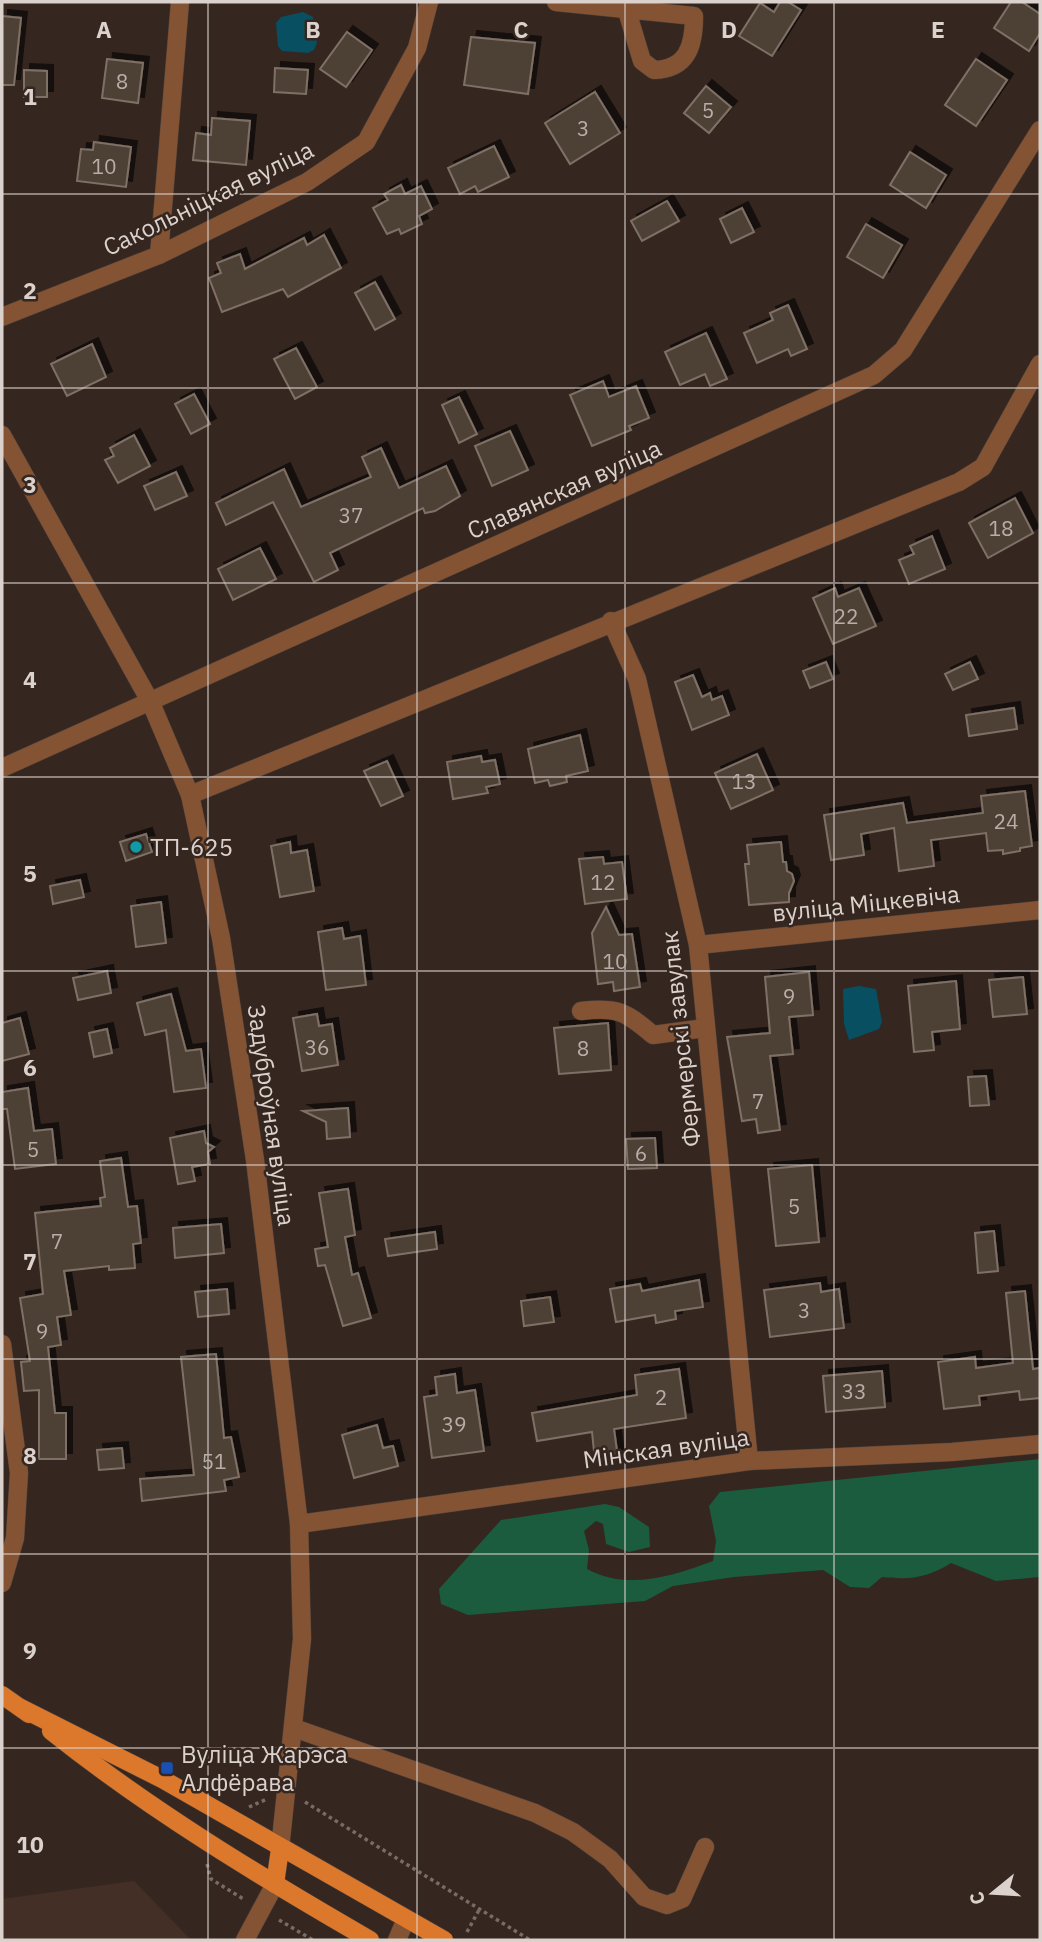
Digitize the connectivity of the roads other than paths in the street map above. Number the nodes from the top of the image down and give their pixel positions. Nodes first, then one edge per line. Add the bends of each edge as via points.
1 (180, 2) edge
2 (429, 2) edge
3 (556, 2) edge
4 (626, 11) junction
5 (1040, 130) edge
6 (159, 256) junction
7 (2, 317) edge
8 (1038, 372) edge
9 (2, 435) edge
10 (611, 621) junction
11 (151, 703) junction
12 (2, 768) edge
13 (190, 795) junction
14 (1040, 909) edge
15 (698, 944) junction
16 (581, 1011) dead end
17 (705, 1028) junction
18 (2, 1344) edge
19 (1040, 1444) edge
20 (749, 1461) junction
21 (299, 1524) junction
22 (2, 1583) edge
23 (2, 1695) edge
24 (22, 1708) junction
25 (294, 1728) junction
26 (705, 1847) dead end
27 (280, 1849) junction
28 (275, 1884) junction
29 (406, 1919) junction
30 (245, 1940) edge
31 (370, 1940) edge
32 (397, 1940) edge
33 (444, 1940) edge

1 - 6 street
2 - 6 street, Сакольніцкая вуліца via 417,48 366,142 307,182
3 - 4 street
4 - 4 street via 694,16 694,42 685,60 665,70 654,70 642,61
5 - 11 street, Славянская вуліца via 903,350 874,375
6 - 7 street, Сакольніцкая вуліца
8 - 10 street via 983,467 959,482
9 - 11 street, Задуброўная вуліца
10 - 13 street
10 - 15 street, Фермерскі завулак via 637,679
11 - 12 street, Славянская вуліца
11 - 13 street, Задуброўная вуліца
13 - 21 street, Задуброўная вуліца via 220,938 255,1160
14 - 15 street, вуліца Міцкевіча
15 - 17 street, Фермерскі завулак
16 - 17 street via 610,1008 653,1035
17 - 20 street, Фермерскі завулак
18 - 22 street via 19,1473 15,1538
19 - 20 street, Мінская вуліца
20 - 21 street, Мінская вуліца
21 - 25 street, Задуброўная вуліца via 302,1639
23 - 24 main road
24 - 27 main road via 162,1779
24 - 28 main road via 92,1764
25 - 26 street via 535,1813 610,1858 643,1897 667,1905 682,1899
25 - 27 street, Задуброўная вуліца
27 - 28 main road
27 - 29 main road
28 - 30 street
28 - 31 main road
29 - 32 street
29 - 33 main road

